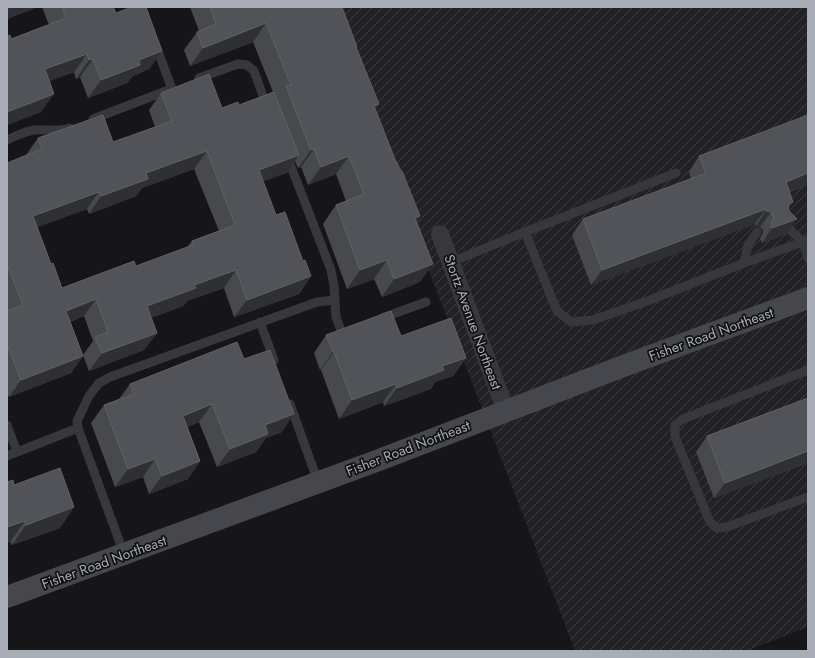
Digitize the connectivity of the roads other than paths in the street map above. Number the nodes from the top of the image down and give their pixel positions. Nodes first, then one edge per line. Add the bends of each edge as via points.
1 (151, 34) edge
2 (194, 80) edge
3 (271, 115) edge
4 (7, 140) edge
5 (282, 145) edge
6 (676, 173) dead end
7 (783, 223) edge
8 (525, 232) junction
9 (757, 232) edge
10 (440, 234) dead end
11 (805, 241) edge
12 (808, 258) edge
13 (451, 262) junction
14 (744, 263) junction
15 (808, 298) edge
16 (334, 300) junction
17 (426, 302) dead end
18 (377, 320) edge
19 (260, 322) junction
20 (343, 333) edge
21 (276, 366) edge
22 (808, 370) edge
23 (286, 395) edge
24 (506, 411) junction
25 (7, 425) edge
26 (78, 428) junction
27 (17, 452) junction
28 (7, 456) edge
29 (318, 482) junction
30 (808, 497) edge
31 (124, 554) junction
32 (7, 597) edge

1 - 4 lane via 176,87 65,129 35,130
2 - 3 lane via 238,64 247,65 254,71
5 - 16 lane via 331,270
6 - 8 lane
7 - 11 lane
8 - 13 lane
8 - 14 lane via 557,310 571,322 593,320
9 - 14 lane via 748,245
10 - 13 street, Stortz Avenue Northeast
11 - 12 lane
11 - 14 lane
13 - 24 street, Stortz Avenue Northeast
15 - 24 street, Fisher Road Northeast
16 - 19 lane via 317,302
16 - 20 lane via 336,317
17 - 18 lane
19 - 21 lane
19 - 26 lane via 99,383 80,413 77,420
22 - 30 lane via 683,419 675,425 675,437 710,522 717,528 727,527
23 - 29 lane
24 - 29 street, Fisher Road Northeast
25 - 27 lane
26 - 27 lane
26 - 31 lane
27 - 28 lane
29 - 31 street, Fisher Road Northeast
31 - 32 street, Fisher Road Northeast

